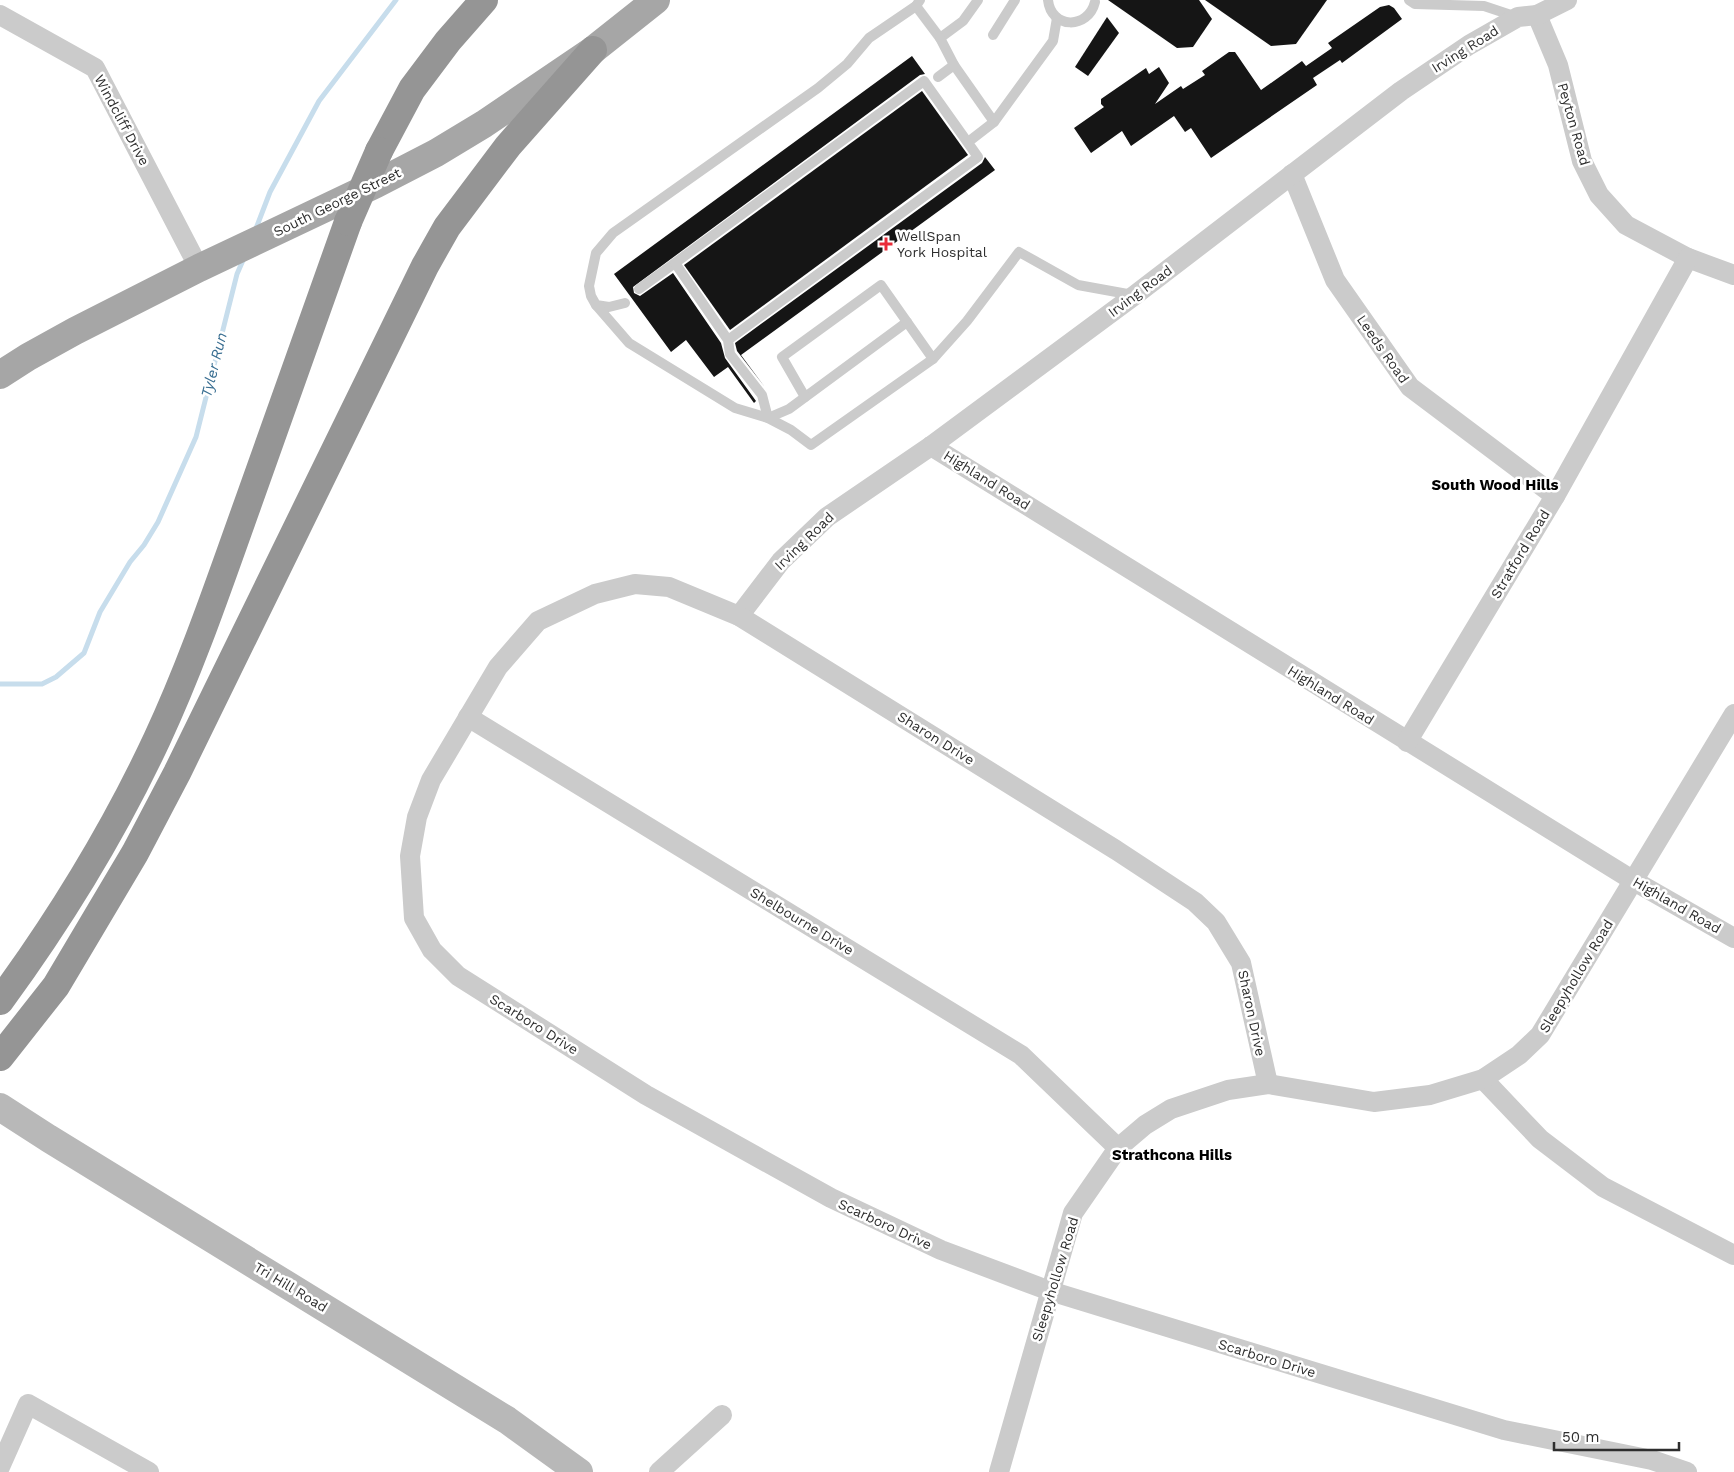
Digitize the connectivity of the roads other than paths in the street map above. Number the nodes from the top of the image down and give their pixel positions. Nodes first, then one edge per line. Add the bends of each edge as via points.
1 (484, 0) edge
2 (656, 0) edge
3 (978, 0) edge
4 (1015, 0) edge
5 (1048, 0) edge
6 (1409, 0) edge
7 (1566, 0) edge
8 (1095, 2) dead end
9 (918, 3) edge
10 (0, 15) edge
11 (1527, 16) junction
12 (1057, 18) junction
13 (992, 35) dead end
14 (940, 38) junction
15 (593, 50) junction
16 (954, 65) junction
17 (938, 77) dead end
18 (994, 122) junction
19 (972, 139) dead end
20 (1292, 174) junction
21 (1688, 258) junction
22 (675, 263) junction
23 (199, 268) junction
24 (1734, 275) edge
25 (639, 289) dead end
26 (1135, 295) junction
27 (626, 303) dead end
28 (596, 305) junction
29 (907, 322) junction
30 (728, 340) junction
31 (934, 359) junction
32 (0, 375) edge
33 (805, 397) junction
34 (768, 418) junction
35 (931, 446) junction
36 (1555, 496) junction
37 (739, 616) junction
38 (498, 667) joint
39 (1734, 714) edge
40 (468, 717) junction
41 (1407, 742) junction
42 (1634, 881) junction
43 (1734, 938) edge
44 (0, 1001) edge
45 (5, 1051) edge
46 (1483, 1079) junction
47 (1268, 1084) junction
48 (0, 1107) edge
49 (1118, 1148) junction
50 (1734, 1255) edge
51 (1050, 1292) junction
52 (722, 1415) dead end
53 (0, 1467) edge
54 (149, 1472) edge
55 (579, 1472) edge
56 (659, 1472) edge
57 (999, 1472) edge
58 (1687, 1472) edge

1 - 44 highway, bridge via 412,90 379,151 348,222 224,570 157,738 117,819 70,898
2 - 15 main road, South George Street
3 - 14 lane via 963,21
4 - 13 lane
5 - 12 lane
6 - 11 lane via 1415,4 1484,6
7 - 11 street, Irving Road
8 - 12 lane via 1092,11 1080,21 1064,22
9 - 14 lane
9 - 28 lane via 869,38 847,64 818,88 613,233 596,253 589,286
10 - 23 street, Windcliff Drive via 95,68
11 - 20 street, Irving Road via 1469,45
11 - 21 street, Peyton Road via 1558,65 1582,161 1599,195 1626,225
12 - 18 lane via 1053,41
14 - 16 lane
15 - 23 main road, South George Street via 436,153
15 - 45 highway via 508,146 442,235 420,274 177,774 56,986
16 - 17 lane
16 - 18 lane
18 - 19 lane
20 - 26 street, Irving Road
20 - 36 street, Leeds Road via 1335,280 1410,387
21 - 24 street, Peyton Road
21 - 36 street, Stratford Road
22 - 25 lane
22 - 30 lane
22 - 30 lane via 924,81 978,157
23 - 32 main road, South George Street via 28,357
26 - 31 lane via 1078,285 1019,252
26 - 35 street, Irving Road
27 - 28 lane via 610,308
28 - 34 lane via 629,343 735,408
29 - 31 lane
29 - 33 lane
29 - 33 lane via 881,285 782,357
30 - 34 lane via 730,354 762,395
31 - 34 lane via 811,445
33 - 34 lane via 789,409
35 - 37 street, Irving Road via 827,517 781,561
35 - 41 street, Highland Road
36 - 41 street, Stratford Road
37 - 38 street, Sharon Drive via 669,587 634,584 595,594 538,621
37 - 47 street, Sharon Drive via 1195,902 1216,922 1241,963
38 - 40 street, Scarboro Drive
39 - 42 street, Sleepyhollow Road
40 - 49 street, Shelbourne Drive via 1021,1055
40 - 51 street, Scarboro Drive via 431,780 417,817 410,856 414,918 432,950 458,976 646,1096 831,1198 941,1250
41 - 42 street, Highland Road
42 - 43 street, Highland Road
42 - 46 street, Sleepyhollow Road via 1540,1035 1520,1055
46 - 47 street, Sleepyhollow Road via 1430,1095 1374,1102
46 - 50 street via 1540,1139 1603,1187
47 - 49 street, Sleepyhollow Road via 1228,1090 1171,1109 1145,1125
48 - 55 street, Tri Hill Road via 507,1420
49 - 51 street, Sleepyhollow Road via 1073,1213
51 - 57 street, Sleepyhollow Road
51 - 58 street, Scarboro Drive via 1504,1430 1652,1460
52 - 56 street
53 - 54 street via 28,1404

